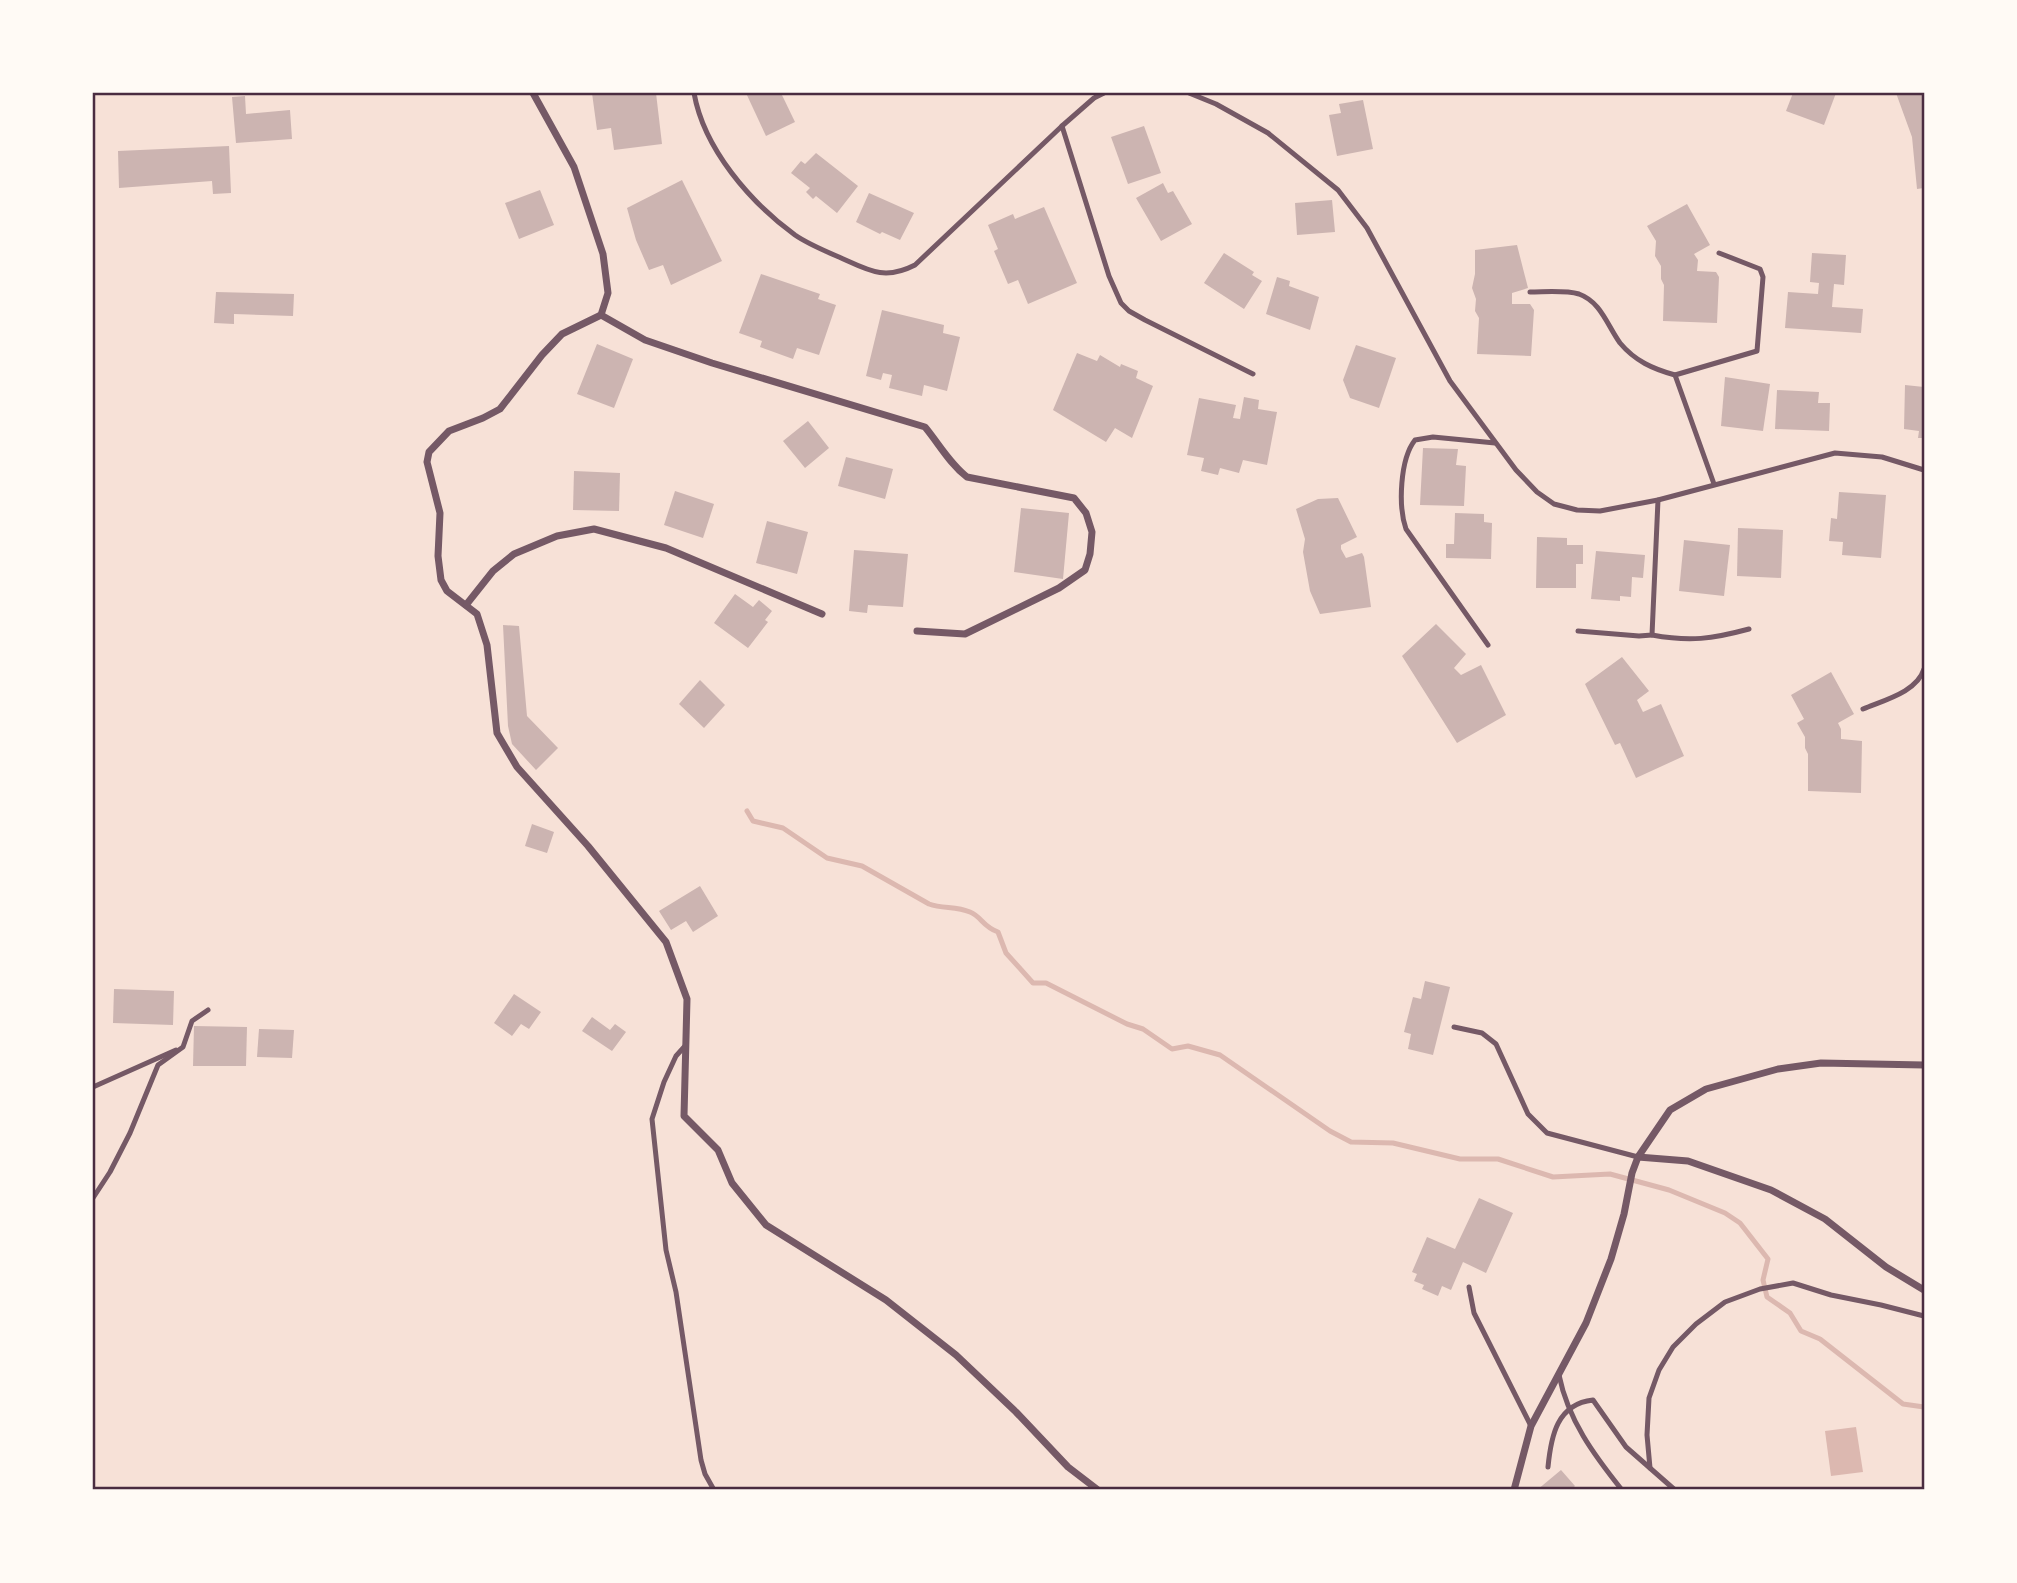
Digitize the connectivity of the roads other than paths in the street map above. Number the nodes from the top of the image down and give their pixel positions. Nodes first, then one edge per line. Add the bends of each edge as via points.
1 (533, 93) edge
2 (694, 93) edge
3 (1104, 93) edge
4 (1189, 93) edge
5 (1062, 126) junction
6 (1719, 253) dead end
7 (1530, 292) dead end
8 (601, 315) junction
9 (1253, 374) dead end
10 (1675, 375) junction
11 (1495, 443) junction
12 (1924, 470) edge
13 (1714, 484) junction
14 (1658, 500) junction
15 (466, 605) junction
16 (822, 614) dead end
17 (1749, 629) dead end
18 (917, 631) dead end
19 (1578, 631) dead end
20 (1652, 635) junction
21 (1488, 645) dead end
22 (1924, 669) edge
23 (1863, 709) dead end
24 (208, 1010) dead end
25 (1454, 1027) dead end
26 (687, 1043) junction
27 (183, 1047) junction
28 (1924, 1065) edge
29 (93, 1087) edge
30 (1638, 1157) junction
31 (93, 1198) edge
32 (1469, 1287) dead end
33 (1924, 1290) edge
34 (1924, 1316) edge
35 (1559, 1371) junction
36 (1568, 1408) junction
37 (1531, 1426) junction
38 (1548, 1467) dead end
39 (1650, 1468) junction
40 (714, 1490) edge
41 (1098, 1490) edge
42 (1514, 1490) edge
43 (1622, 1490) edge
44 (1675, 1490) edge

1 - 8 street via 574,167 603,254 608,293
2 - 5 lane via 703,127 754,198 796,236 882,274 899,273 915,265
3 - 5 lane
4 - 11 lane via 1268,133 1338,190 1367,228 1450,381
5 - 9 lane via 1121,303
6 - 10 lane via 1760,269 1757,351
7 - 10 lane via 1577,293 1593,301 1631,354 1651,369
8 - 15 street via 562,334 500,408 449,431 429,452 427,462 440,513 441,580 447,591
8 - 18 street via 656,344 925,427 953,467 967,477 1074,498 1086,513 1093,532 1085,570 1059,588 965,634
10 - 13 lane
11 - 14 lane via 1537,492 1554,503 1600,511
11 - 21 lane via 1433,437 1415,440 1406,459 1401,514 1406,529
12 - 13 lane via 1882,457 1835,453
13 - 14 lane
14 - 20 lane
15 - 16 street via 493,571 514,554 557,536 594,529 666,548
15 - 26 street via 477,614 487,645 497,733 517,767 666,942 687,999
17 - 20 lane via 1684,641
19 - 20 lane
22 - 23 lane via 1914,686
24 - 27 lane via 192,1021
25 - 30 lane via 1482,1033 1496,1044 1528,1114 1547,1133
26 - 40 lane via 664,1082 652,1119 666,1250 701,1460
26 - 41 street via 684,1116 718,1150 732,1183 766,1225 886,1300 956,1355 1068,1467
27 - 29 lane
27 - 31 lane via 158,1065 130,1133
28 - 30 street via 1821,1063 1778,1069 1706,1089 1670,1110
30 - 33 street via 1688,1161 1771,1190 1825,1219
30 - 35 street via 1611,1259 1586,1323
32 - 37 lane via 1474,1313
34 - 39 lane via 1793,1283 1725,1302 1696,1324 1659,1370 1648,1398
35 - 36 lane
35 - 37 street
36 - 38 lane via 1550,1443
36 - 39 lane via 1593,1400 1626,1447
36 - 43 lane
37 - 42 street
39 - 44 lane

